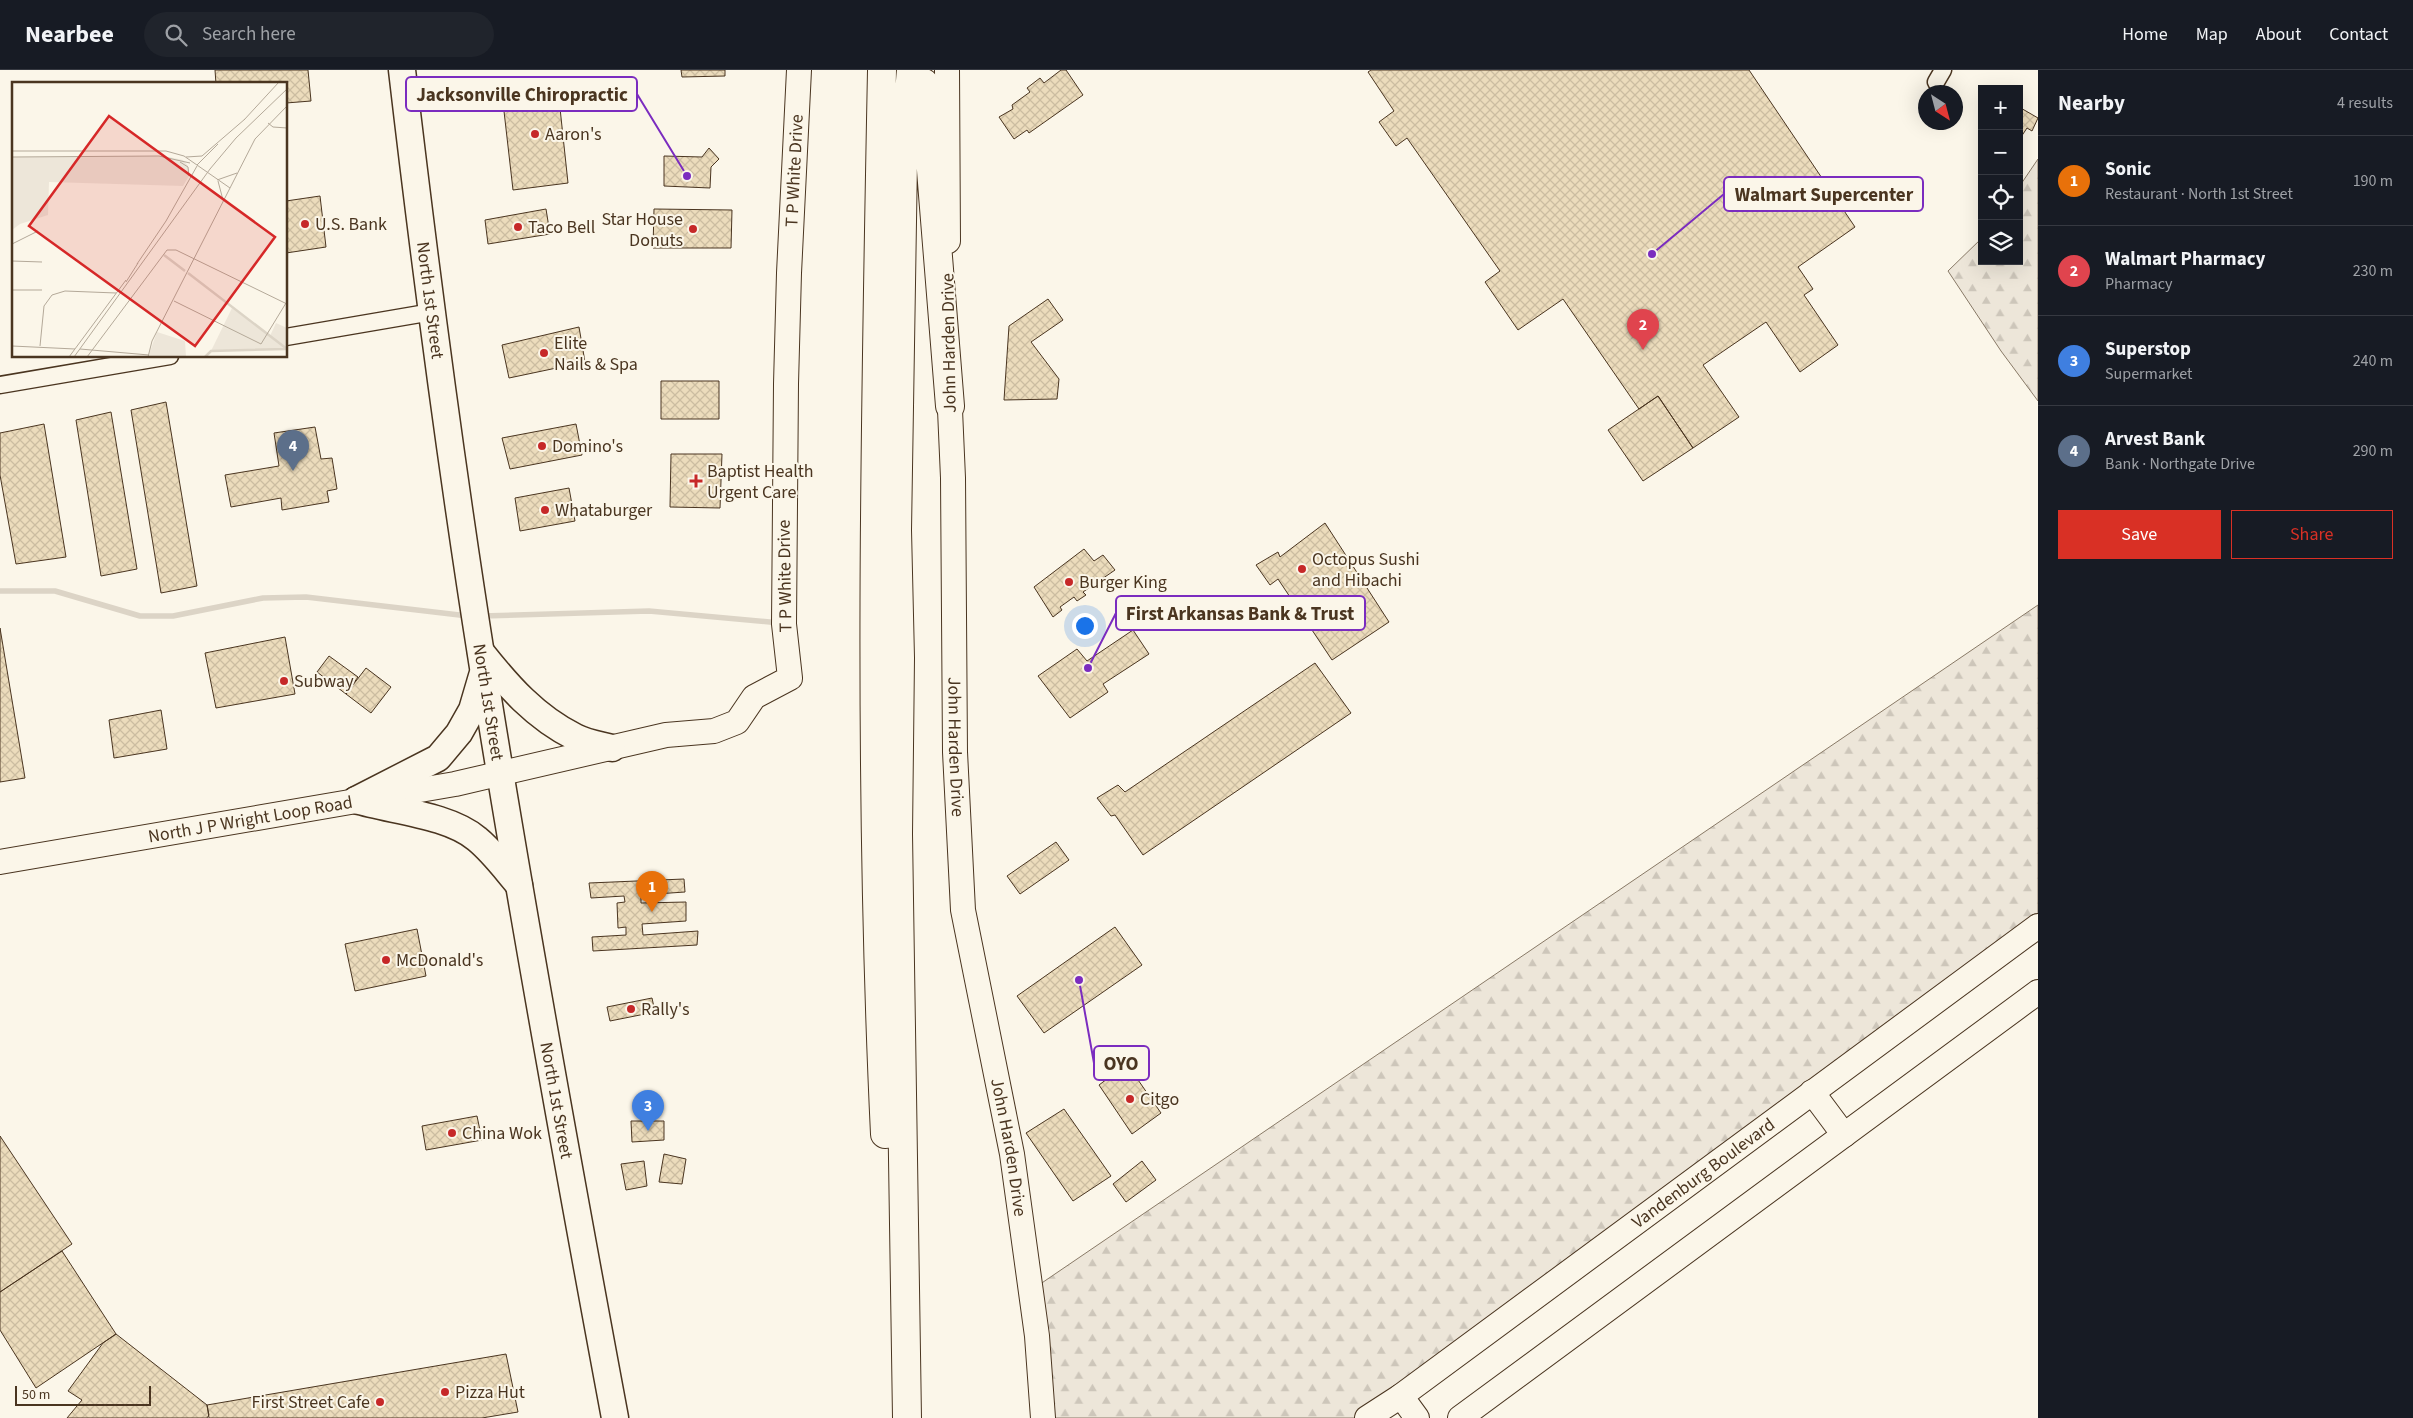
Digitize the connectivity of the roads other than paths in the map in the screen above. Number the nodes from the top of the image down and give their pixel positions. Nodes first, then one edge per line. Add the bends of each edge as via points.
1 (402, 70) edge
2 (799, 70) edge
3 (882, 70) edge
4 (911, 70) edge
5 (922, 70) edge
6 (947, 70) edge
7 (432, 312) junction
8 (288, 337) edge
9 (158, 358) edge
10 (0, 385) edge
11 (950, 406) junction
12 (482, 661) junction
13 (612, 748) junction
14 (501, 775) junction
15 (356, 800) junction
16 (0, 862) edge
17 (519, 884) junction
18 (2038, 926) edge
19 (2038, 992) edge
20 (1812, 1092) junction
21 (1844, 1135) junction
22 (900, 1388) junction
23 (1401, 1396) junction
24 (613, 1407) edge
25 (1047, 1414) edge
26 (628, 1418) edge
27 (895, 1418) edge
28 (907, 1418) edge
29 (1367, 1418) edge
30 (1417, 1418) edge
31 (1460, 1418) edge

1 - 7 main road, North 1st Street
2 - 13 main road, T P White Drive via 786,384 784,624 790,678 754,697 737,722 714,731 666,735
3 - 22 highway via 875,713 877,951
4 - 22 highway via 904,160 897,530 900,658
5 - 11 highway
6 - 11 main road, John Harden Drive
7 - 8 street
7 - 12 main road, North 1st Street
9 - 10 street
11 - 25 main road, John Harden Drive via 956,762 963,910 1012,1154
12 - 13 main road via 545,719 576,738
12 - 14 main road, North 1st Street
12 - 15 main road via 468,718 438,758
13 - 14 main road, T P White Drive
14 - 15 main road, North J P Wright Loop Road
14 - 17 main road, North 1st Street
15 - 16 main road, North J P Wright Loop Road
15 - 17 main road via 444,820 463,829 478,839
17 - 24 main road, North 1st Street
18 - 20 main road, Vandenburg Boulevard
19 - 21 main road
20 - 21 main road
20 - 23 main road, Vandenburg Boulevard
21 - 31 main road
22 - 27 highway
22 - 28 highway
23 - 29 main road, Vandenburg Boulevard
23 - 30 main road
24 - 26 main road

